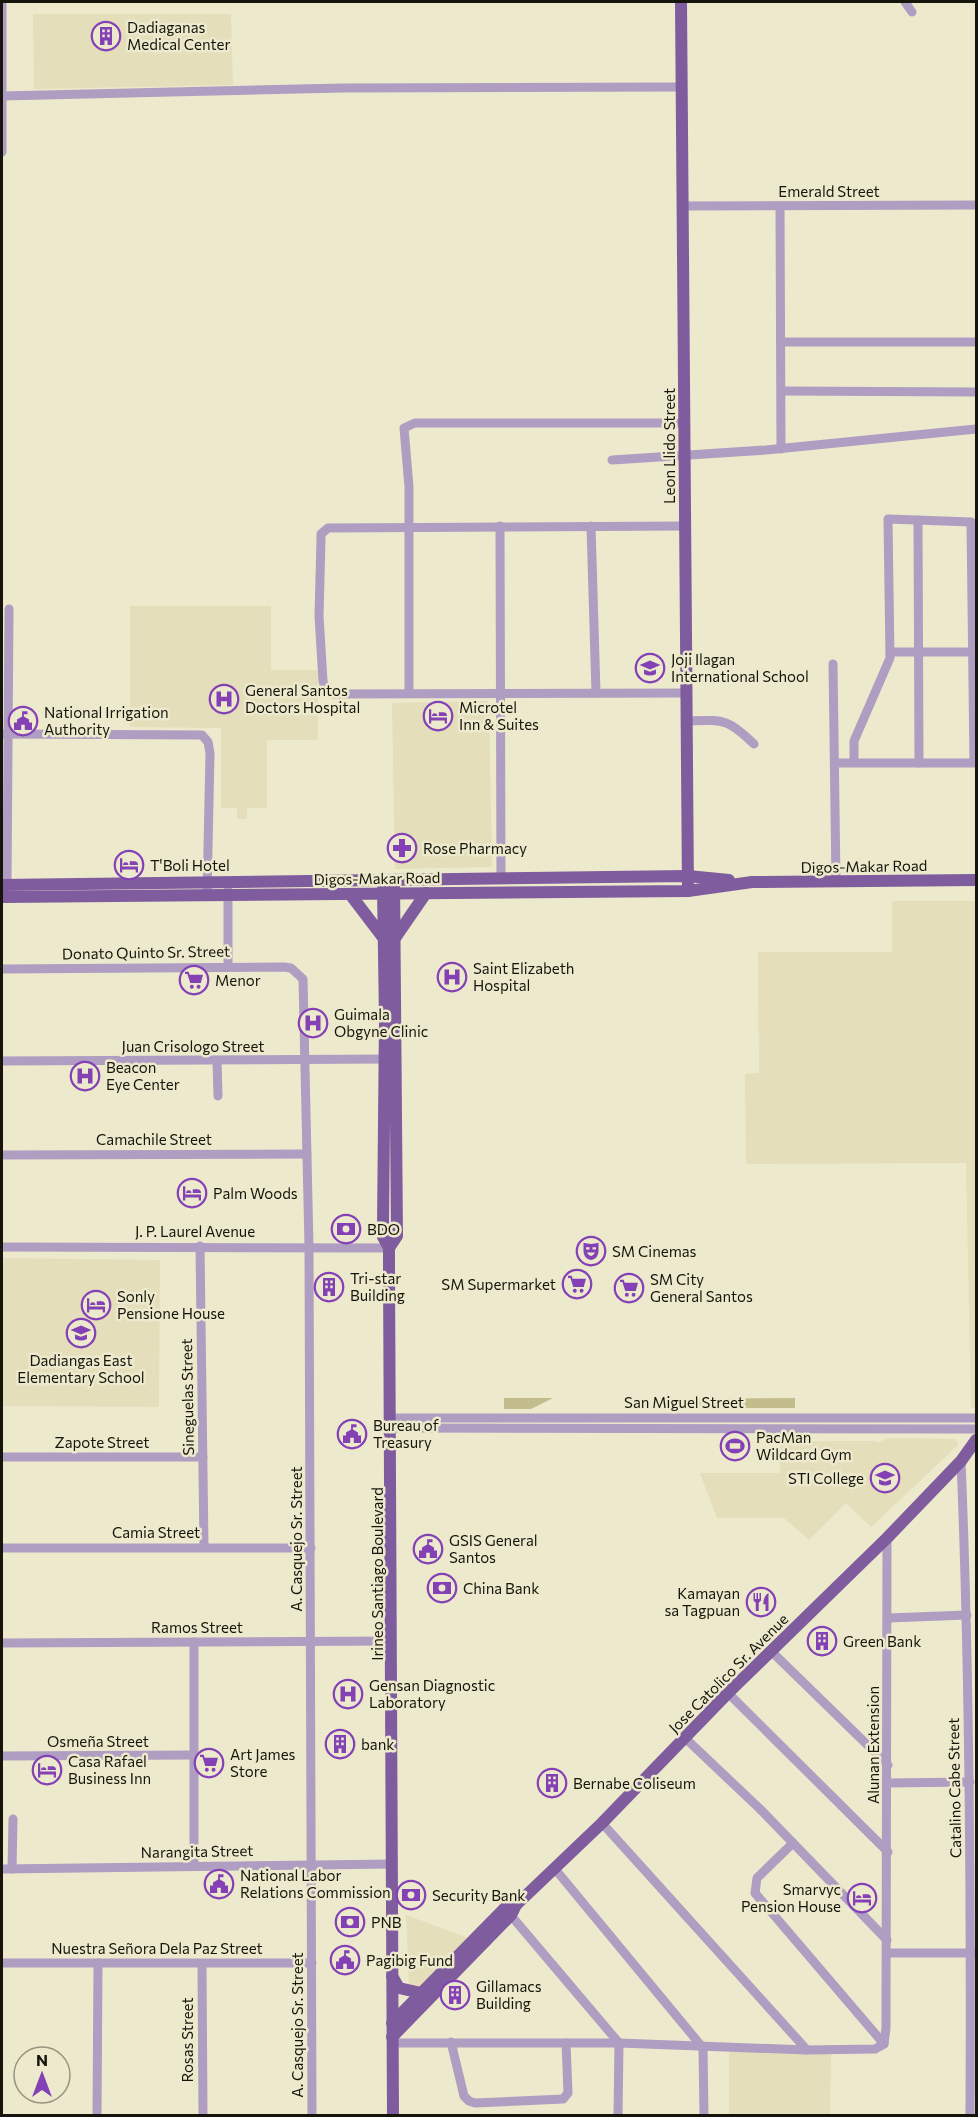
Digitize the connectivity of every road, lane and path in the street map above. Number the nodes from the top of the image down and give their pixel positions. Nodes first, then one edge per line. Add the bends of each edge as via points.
1 (2, 2) edge
2 (681, 2) edge
3 (905, 2) edge
4 (2, 12) edge
5 (912, 12) dead end
6 (680, 87) junction
7 (2, 96) edge
8 (2, 152) edge
9 (976, 205) edge
10 (682, 206) junction
11 (780, 206) junction
12 (782, 342) junction
13 (976, 342) edge
14 (782, 391) junction
15 (976, 392) edge
16 (684, 423) junction
17 (976, 429) edge
18 (781, 449) junction
19 (684, 456) junction
20 (612, 460) dead end
21 (918, 520) junction
22 (500, 526) junction
23 (591, 526) junction
24 (685, 526) junction
25 (409, 527) junction
26 (9, 609) dead end
27 (890, 652) junction
28 (918, 652) junction
29 (973, 652) junction
30 (833, 664) dead end
31 (499, 692) junction
32 (409, 693) junction
33 (596, 693) junction
34 (687, 693) junction
35 (687, 721) junction
36 (4, 734) edge
37 (835, 741) junction
38 (854, 741) junction
39 (754, 744) dead end
40 (835, 763) junction
41 (854, 763) junction
42 (919, 763) junction
43 (688, 876) junction
44 (501, 879) junction
45 (388, 880) junction
46 (976, 880) edge
47 (752, 882) junction
48 (836, 882) junction
49 (228, 888) junction
50 (207, 889) junction
51 (3, 890) edge
52 (688, 891) junction
53 (426, 893) junction
54 (350, 894) junction
55 (389, 894) junction
56 (389, 940) junction
57 (228, 966) junction
58 (291, 968) joint
59 (2, 969) edge
60 (390, 1059) junction
61 (306, 1060) junction
62 (2, 1061) edge
63 (217, 1061) junction
64 (218, 1096) dead end
65 (307, 1154) junction
66 (2, 1155) edge
67 (200, 1246) junction
68 (309, 1246) junction
69 (2, 1247) edge
70 (389, 1248) junction
71 (976, 1418) edge
72 (391, 1423) junction
73 (976, 1429) edge
74 (976, 1440) edge
75 (976, 1451) edge
76 (2, 1457) edge
77 (203, 1457) junction
78 (961, 1461) junction
79 (886, 1538) junction
80 (204, 1547) junction
81 (2, 1548) edge
82 (311, 1548) junction
83 (967, 1615) junction
84 (888, 1618) junction
85 (311, 1641) junction
86 (392, 1641) junction
87 (2, 1642) edge
88 (194, 1642) junction
89 (771, 1651) junction
90 (728, 1693) junction
91 (684, 1737) junction
92 (194, 1755) junction
93 (2, 1756) edge
94 (888, 1765) junction
95 (970, 1782) junction
96 (888, 1783) junction
97 (12, 1819) dead end
98 (602, 1823) junction
99 (793, 1843) junction
100 (888, 1852) junction
101 (393, 1864) junction
102 (312, 1865) junction
103 (194, 1866) junction
104 (2, 1869) edge
105 (12, 1869) junction
106 (555, 1869) junction
107 (510, 1909) junction
108 (887, 1940) junction
109 (887, 1953) junction
110 (973, 1953) edge
111 (2, 1963) edge
112 (312, 1963) junction
113 (98, 1964) junction
114 (202, 1964) junction
115 (392, 1976) junction
116 (421, 1993) junction
117 (392, 2023) junction
118 (392, 2040) junction
119 (451, 2042) junction
120 (566, 2043) junction
121 (618, 2043) junction
122 (884, 2044) junction
123 (703, 2048) junction
124 (807, 2050) junction
125 (97, 2115) edge
126 (203, 2115) edge
127 (312, 2115) edge
128 (393, 2115) edge
129 (618, 2115) edge
130 (704, 2115) edge
131 (970, 2115) edge

1 - 4 street
2 - 6 main road, Leon Llido Street
3 - 5 street
4 - 7 street
6 - 7 street via 342,88
6 - 10 main road, Leon Llido Street
7 - 8 street
9 - 11 street, Emerald Street
10 - 11 street, Emerald Street
10 - 16 main road, Leon Llido Street
11 - 12 street
12 - 13 street
12 - 14 street
14 - 15 street
14 - 18 street
16 - 19 main road, Leon Llido Street
16 - 25 street via 408,424 404,435
17 - 18 street
18 - 19 street
19 - 20 street
19 - 24 main road, Leon Llido Street
21 - 27 street via 888,519
21 - 28 street
21 - 29 street via 971,522
22 - 23 street
22 - 25 street
22 - 31 street
23 - 24 street
23 - 33 street
24 - 34 main road, Leon Llido Street
25 - 32 street
25 - 32 street via 337,526 324,530 318,616 322,675 328,692
26 - 36 street
27 - 28 street
27 - 38 street
28 - 29 street
28 - 42 street
29 - 42 street via 974,762
30 - 37 street
31 - 32 street
31 - 33 street
31 - 44 street
33 - 34 street
34 - 35 main road, Leon Llido Street
35 - 39 street via 721,720 734,724
35 - 43 main road, Leon Llido Street
36 - 50 street via 202,735 210,753
36 - 51 street
37 - 38 street
37 - 40 street
38 - 41 street
40 - 41 street
40 - 48 street
41 - 42 street
43 - 44 main road, Digos-Makar Road
43 - 47 main road, Digos-Makar Road
43 - 52 main road, Leon Llido Street
44 - 45 main road, Digos-Makar Road
45 - 49 main road, Digos-Makar Road
45 - 55 main road, Irineo Santiago Boulevard
46 - 48 main road, Digos-Makar Road
47 - 48 main road, Digos-Makar Road
47 - 52 main road, Digos-Makar Road
49 - 50 main road, Digos-Makar Road
49 - 54 main road, Digos-Makar Road
49 - 57 street
50 - 51 main road, Digos-Makar Road
52 - 53 main road, Digos-Makar Road
53 - 55 main road, Digos-Makar Road
53 - 56 main road
54 - 55 main road, Digos-Makar Road
54 - 56 main road
55 - 56 main road, Irineo Santiago Boulevard
56 - 60 main road, Irineo Santiago Boulevard
57 - 58 street, Donato Quinto Sr. Street
57 - 59 street, Donato Quinto Sr. Street
58 - 61 street, A. Casquejo Sr. Street via 305,984
60 - 61 street, Juan Crisologo Street
60 - 70 main road, Irineo Santiago Boulevard via 397,1236
61 - 63 street, Juan Crisologo Street
61 - 65 street, A. Casquejo Sr. Street
62 - 63 street, Juan Crisologo Street
63 - 64 street
65 - 66 street, Camachile Street
65 - 68 street, A. Casquejo Sr. Street
67 - 68 street, J. P. Laurel Avenue
67 - 69 street, J. P. Laurel Avenue
67 - 77 street, Sineguelas Street
68 - 70 street, J. P. Laurel Avenue
68 - 82 street, A. Casquejo Sr. Street
70 - 72 main road, Irineo Santiago Boulevard
71 - 72 street, San Miguel Street
72 - 73 street, San Miguel Street
72 - 86 main road, Irineo Santiago Boulevard
74 - 78 main road, Jose Catolico Sr. Avenue
75 - 78 main road, Jose Catolico Sr. Avenue
76 - 77 street, Zapote Street
77 - 80 street, Sineguelas Street
78 - 79 main road, Jose Catolico Sr. Avenue
78 - 83 street, Catalino Cabe Street
79 - 84 street, Alunan Extension
79 - 89 main road, Jose Catolico Sr. Avenue
80 - 81 street, Camia Street
80 - 82 street, Camia Street
82 - 85 street, A. Casquejo Sr. Street
83 - 84 street
83 - 95 street, Catalino Cabe Street
84 - 94 street, Alunan Extension
85 - 86 street, Ramos Street
85 - 88 street, Ramos Street
85 - 102 street, A. Casquejo Sr. Street
86 - 101 main road, Irineo Santiago Boulevard
87 - 88 street, Ramos Street
88 - 92 street
89 - 90 main road, Jose Catolico Sr. Avenue
89 - 94 street
90 - 91 main road, Jose Catolico Sr. Avenue
90 - 100 street
91 - 98 main road, Jose Catolico Sr. Avenue
91 - 99 street
92 - 93 street, Osmeña Street
92 - 103 street
94 - 96 street, Alunan Extension
95 - 96 street
95 - 110 street, Catalino Cabe Street
96 - 100 street, Alunan Extension
97 - 105 street
98 - 106 main road, Jose Catolico Sr. Avenue
98 - 124 street
99 - 108 street
99 - 122 street via 757,1878 755,1893
100 - 108 street, Alunan Extension
101 - 102 street, Narangita Street
101 - 115 main road, Irineo Santiago Boulevard
102 - 103 street, Narangita Street
102 - 112 street, A. Casquejo Sr. Street
103 - 105 street, Narangita Street
104 - 105 street, Narangita Street
106 - 107 main road, Jose Catolico Sr. Avenue
106 - 123 street
107 - 116 main road, Jose Catolico Sr. Avenue
107 - 118 main road, Jose Catolico Sr. Avenue
107 - 121 street
108 - 109 street, Alunan Extension
109 - 110 street
109 - 122 street, Alunan Extension
110 - 131 street, Catalino Cabe Street
111 - 113 street, Nuestra Señora Dela Paz Street
112 - 114 street, Nuestra Señora Dela Paz Street
112 - 127 street, A. Casquejo Sr. Street
113 - 114 street, Nuestra Señora Dela Paz Street
113 - 125 street
114 - 126 street, Rosas Street
115 - 116 main road via 399,1988
115 - 117 main road, Irineo Santiago Boulevard
116 - 117 main road, Jose Catolico Sr. Avenue
117 - 118 main road, Irineo Santiago Boulevard
118 - 119 street
118 - 128 main road, Irineo Santiago Boulevard
119 - 120 street
119 - 120 street via 464,2096 475,2103 563,2099 568,2093
120 - 121 street
121 - 123 street
121 - 129 street
122 - 124 street via 875,2049
123 - 124 street
123 - 130 street

